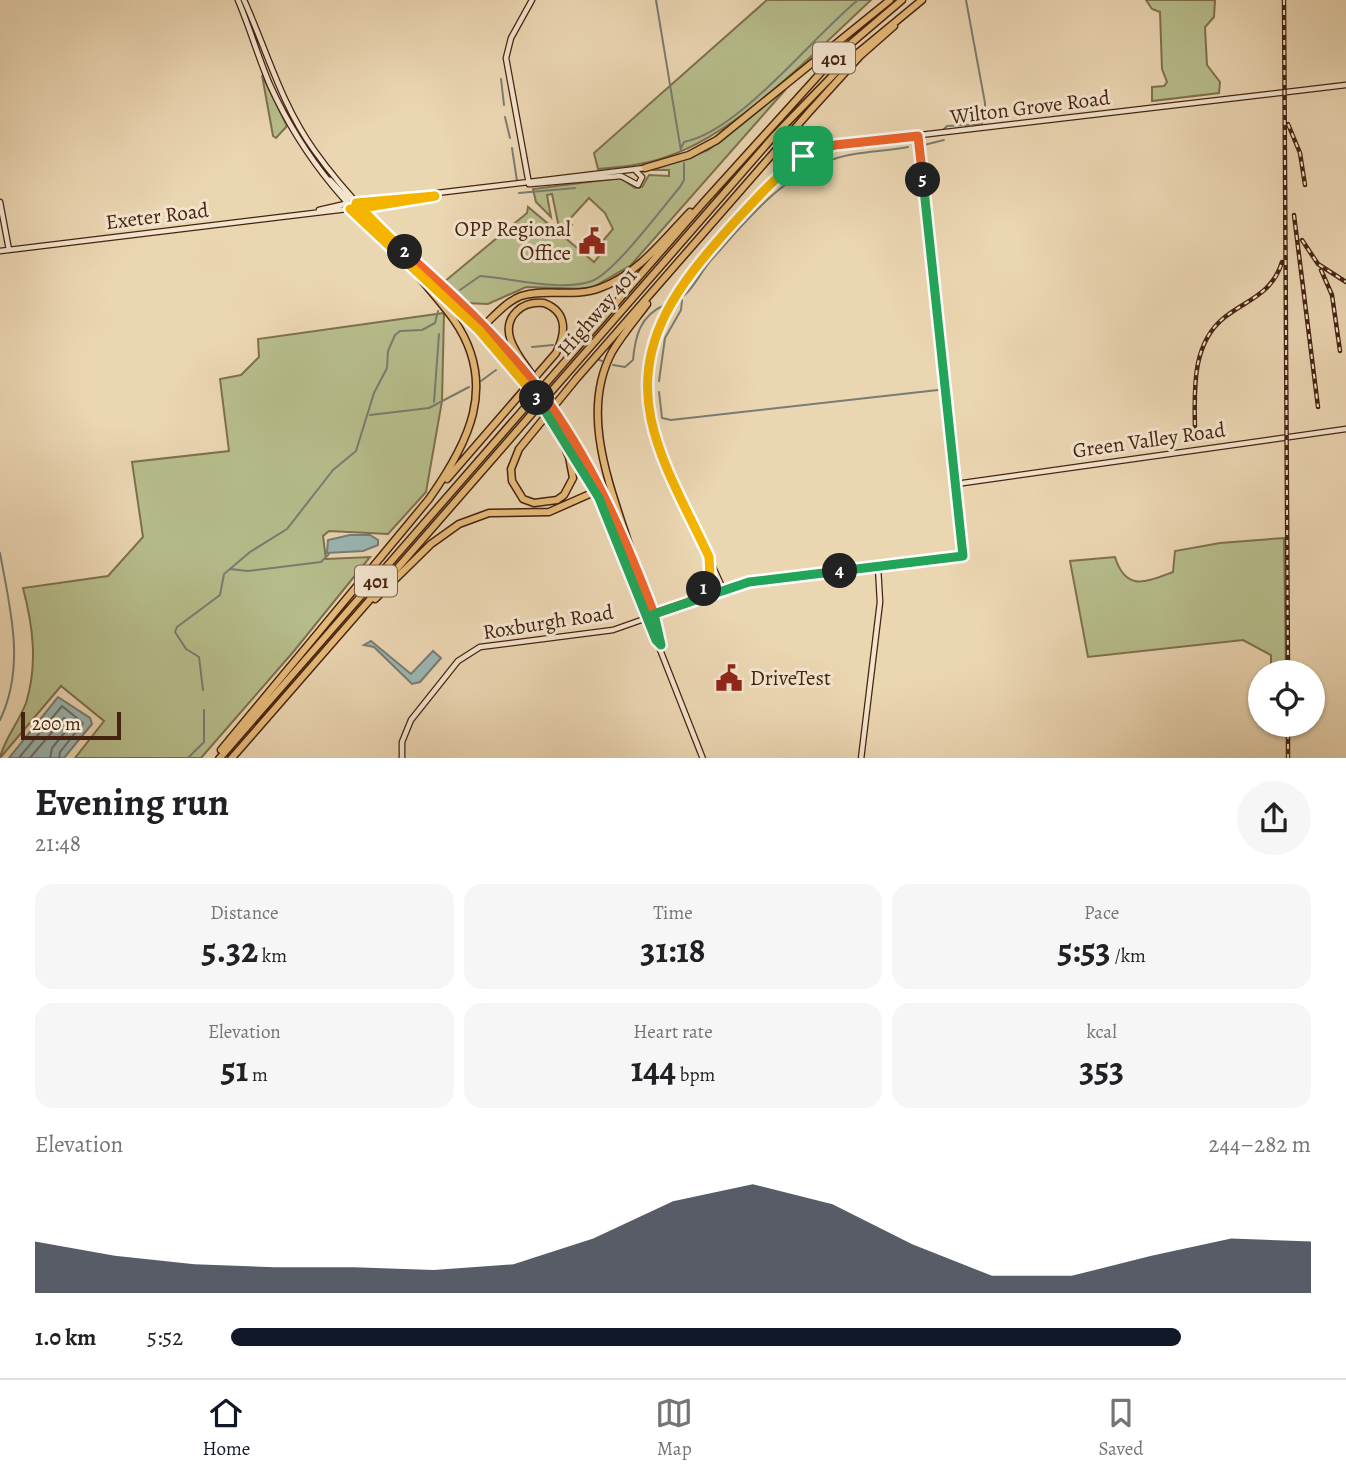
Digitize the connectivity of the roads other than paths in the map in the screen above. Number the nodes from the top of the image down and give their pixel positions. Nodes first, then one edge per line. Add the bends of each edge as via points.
1 (237, 0) edge
2 (244, 0) edge
3 (532, 0) edge
4 (890, 0) edge
5 (902, 0) edge
6 (922, 0) edge
7 (902, 15) junction
8 (1346, 85) edge
9 (918, 136) junction
10 (645, 168) joint
11 (631, 170) junction
12 (529, 184) junction
13 (0, 202) edge
14 (703, 203) junction
15 (353, 205) junction
16 (9, 250) junction
17 (0, 251) edge
18 (413, 269) junction
19 (667, 275) junction
20 (481, 328) junction
21 (527, 376) junction
22 (539, 390) joint
23 (555, 417) junction
24 (1346, 429) edge
25 (956, 484) junction
26 (598, 490) junction
27 (429, 499) junction
28 (709, 557) junction
29 (634, 561) junction
30 (878, 566) junction
31 (723, 590) junction
32 (689, 602) junction
33 (367, 604) junction
34 (654, 614) junction
35 (647, 617) junction
36 (661, 645) junction
37 (218, 758) edge
38 (231, 758) edge
39 (402, 758) edge
40 (704, 758) edge
41 (861, 758) edge

1 - 15 main road via 270,85 320,170
2 - 15 main road via 276,85 314,151
3 - 12 main road via 511,38 506,58
4 - 10 highway via 717,140 689,155
5 - 14 highway, Highway 401 / 401 via 835,57
6 - 7 highway, Highway 401 / 401
7 - 19 highway via 860,56
7 - 33 highway, Highway 401 / 401 via 842,66 775,136
8 - 9 main road, Wilton Grove Road
9 - 25 main road
9 - 28 main road, Wilton Grove Road via 835,145 803,156 775,177 687,275 668,306 649,369 649,406 658,443
10 - 11 main road, Exeter Road
11 - 12 main road, Exeter Road
11 - 12 main road, Exeter Road via 642,177 638,185 621,176
12 - 15 main road, Exeter Road
13 - 16 main road
14 - 20 highway via 629,272 603,288 574,295 522,296
14 - 37 highway, Highway 401 / 401
15 - 16 main road, Exeter Road
15 - 18 main road
15 - 20 main road
16 - 17 main road, Exeter Road
18 - 20 main road
18 - 27 highway via 455,321 466,342 475,383 469,432 459,456
19 - 23 highway via 513,459 512,481 523,499 534,503 557,500 573,478
19 - 29 highway via 611,355 599,405 603,458
20 - 21 main road
21 - 22 highway, bridge
21 - 23 main road, bridge
21 - 27 highway via 509,327 514,313 523,306 544,303 563,319 565,330 556,353
22 - 23 main road, bridge
23 - 26 main road
24 - 25 main road, Green Valley Road
25 - 30 main road, Roxburgh Road via 963,556
26 - 29 main road
26 - 33 highway via 549,512 489,513 459,524
26 - 35 main road
27 - 37 highway
28 - 31 main road, Wilton Grove Road
28 - 32 main road via 709,581
29 - 34 main road
30 - 31 main road, Roxburgh Road via 749,582
30 - 41 main road via 880,602
31 - 32 main road, Roxburgh Road
32 - 34 main road, Roxburgh Road
33 - 38 highway, Highway 401 / 401
34 - 35 main road, Roxburgh Road
34 - 36 main road
35 - 36 main road
35 - 39 main road, Roxburgh Road via 606,631 474,649 458,660 411,720 402,741
36 - 40 main road

